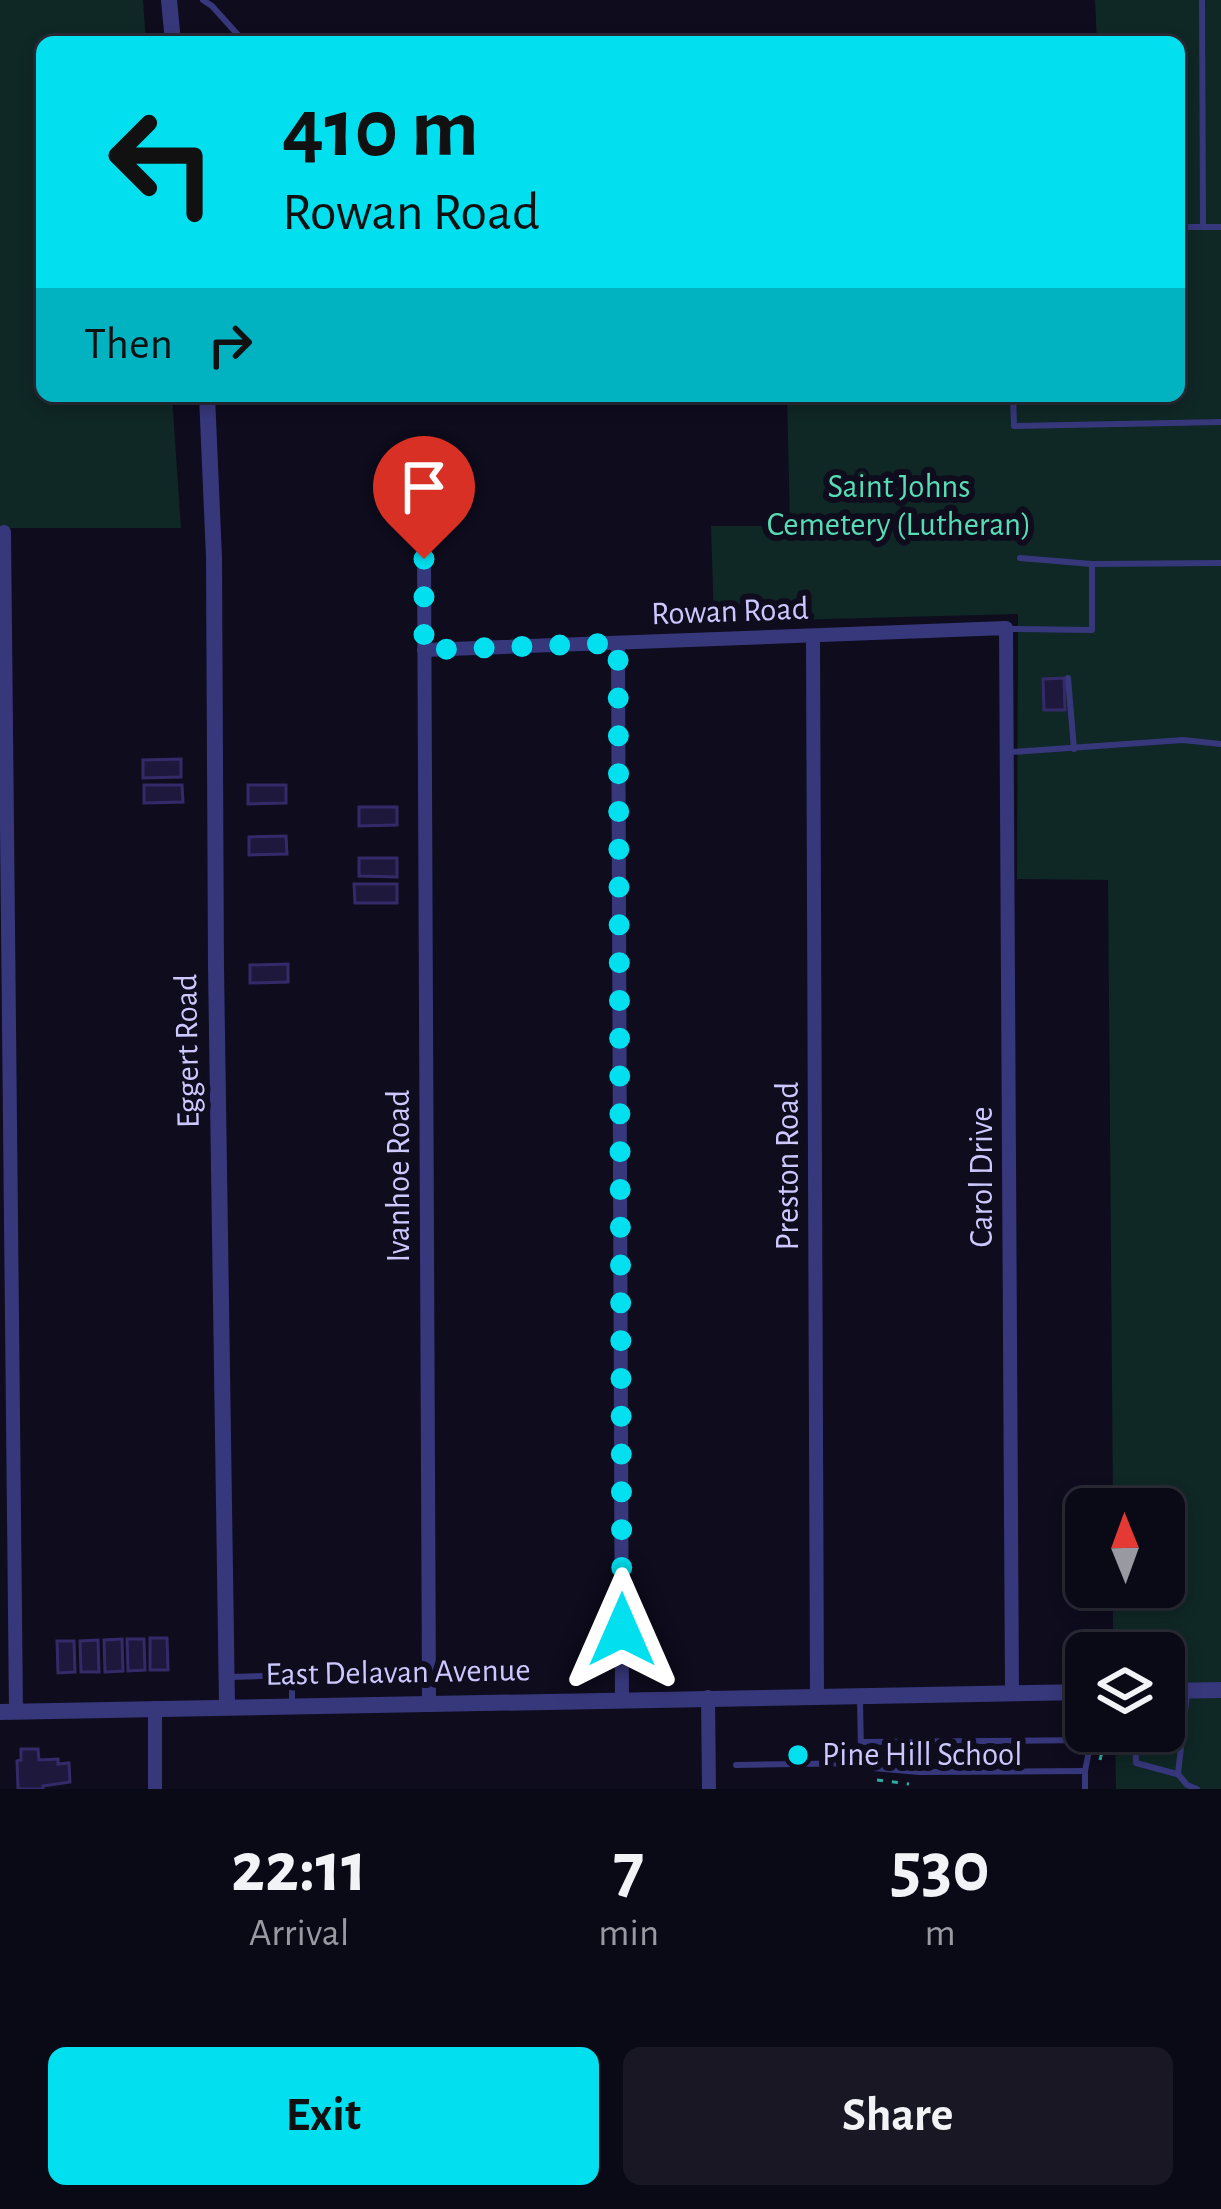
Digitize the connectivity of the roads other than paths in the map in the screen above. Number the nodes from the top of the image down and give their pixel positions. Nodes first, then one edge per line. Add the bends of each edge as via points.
1 (169, 0) edge
2 (203, 0) edge
3 (1202, 0) edge
4 (172, 36) edge
5 (239, 36) edge
6 (1185, 226) edge
7 (1203, 227) junction
8 (1221, 227) edge
9 (207, 402) edge
10 (1013, 402) edge
11 (1221, 422) edge
12 (4, 532) dead end
13 (424, 551) dead end
14 (1020, 558) dead end
15 (1221, 563) edge
16 (1092, 564) junction
17 (1006, 628) junction
18 (813, 636) junction
19 (618, 643) junction
20 (424, 650) junction
21 (1068, 678) dead end
22 (1221, 744) edge
23 (1074, 749) junction
24 (1007, 752) junction
25 (8, 1568) edge
26 (226, 1677) junction
27 (1221, 1690) edge
28 (1188, 1691) joint
29 (1065, 1692) edge
30 (1012, 1693) junction
31 (860, 1695) junction
32 (817, 1696) junction
33 (708, 1697) junction
34 (622, 1699) junction
35 (429, 1702) junction
36 (292, 1705) junction
37 (227, 1706) junction
38 (155, 1708) junction
39 (8, 1712) edge
40 (1065, 1736) edge
41 (861, 1742) junction
42 (1088, 1752) edge
43 (1136, 1752) edge
44 (867, 1762) junction
45 (736, 1765) dead end
46 (1084, 1771) junction
47 (1178, 1774) junction
48 (155, 1789) edge
49 (709, 1789) edge
50 (1084, 1789) edge
51 (1197, 1789) edge

1 - 4 street
2 - 5 lane
3 - 7 lane
6 - 7 lane
7 - 8 lane
9 - 26 street, Eggert Road
10 - 11 lane via 1014,426
12 - 25 street
13 - 20 street, Ivanhoe Road
14 - 16 lane
15 - 16 lane
16 - 17 lane via 1092,630
17 - 18 street, Rowan Road
17 - 24 street, Carol Drive
18 - 19 street, Rowan Road
18 - 32 street, Preston Road
19 - 20 street, Rowan Road
19 - 34 street
20 - 35 street, Ivanhoe Road
21 - 23 lane
22 - 23 lane
23 - 24 lane
24 - 30 street, Carol Drive
25 - 39 street
26 - 36 lane via 292,1676
26 - 37 street, Eggert Road
27 - 28 street
28 - 47 lane
29 - 30 street, East Delavan Avenue
30 - 31 street, East Delavan Avenue
31 - 32 street, East Delavan Avenue
31 - 41 lane
32 - 33 street, East Delavan Avenue
33 - 34 street, East Delavan Avenue
33 - 49 street
34 - 35 street, East Delavan Avenue
35 - 36 street, East Delavan Avenue
36 - 37 street, East Delavan Avenue
37 - 38 street, East Delavan Avenue
38 - 39 street, East Delavan Avenue
38 - 48 street
40 - 41 lane
41 - 44 lane
42 - 46 lane
43 - 47 lane via 1136,1763
44 - 45 lane
44 - 46 lane via 886,1771
46 - 50 lane
47 - 51 lane

